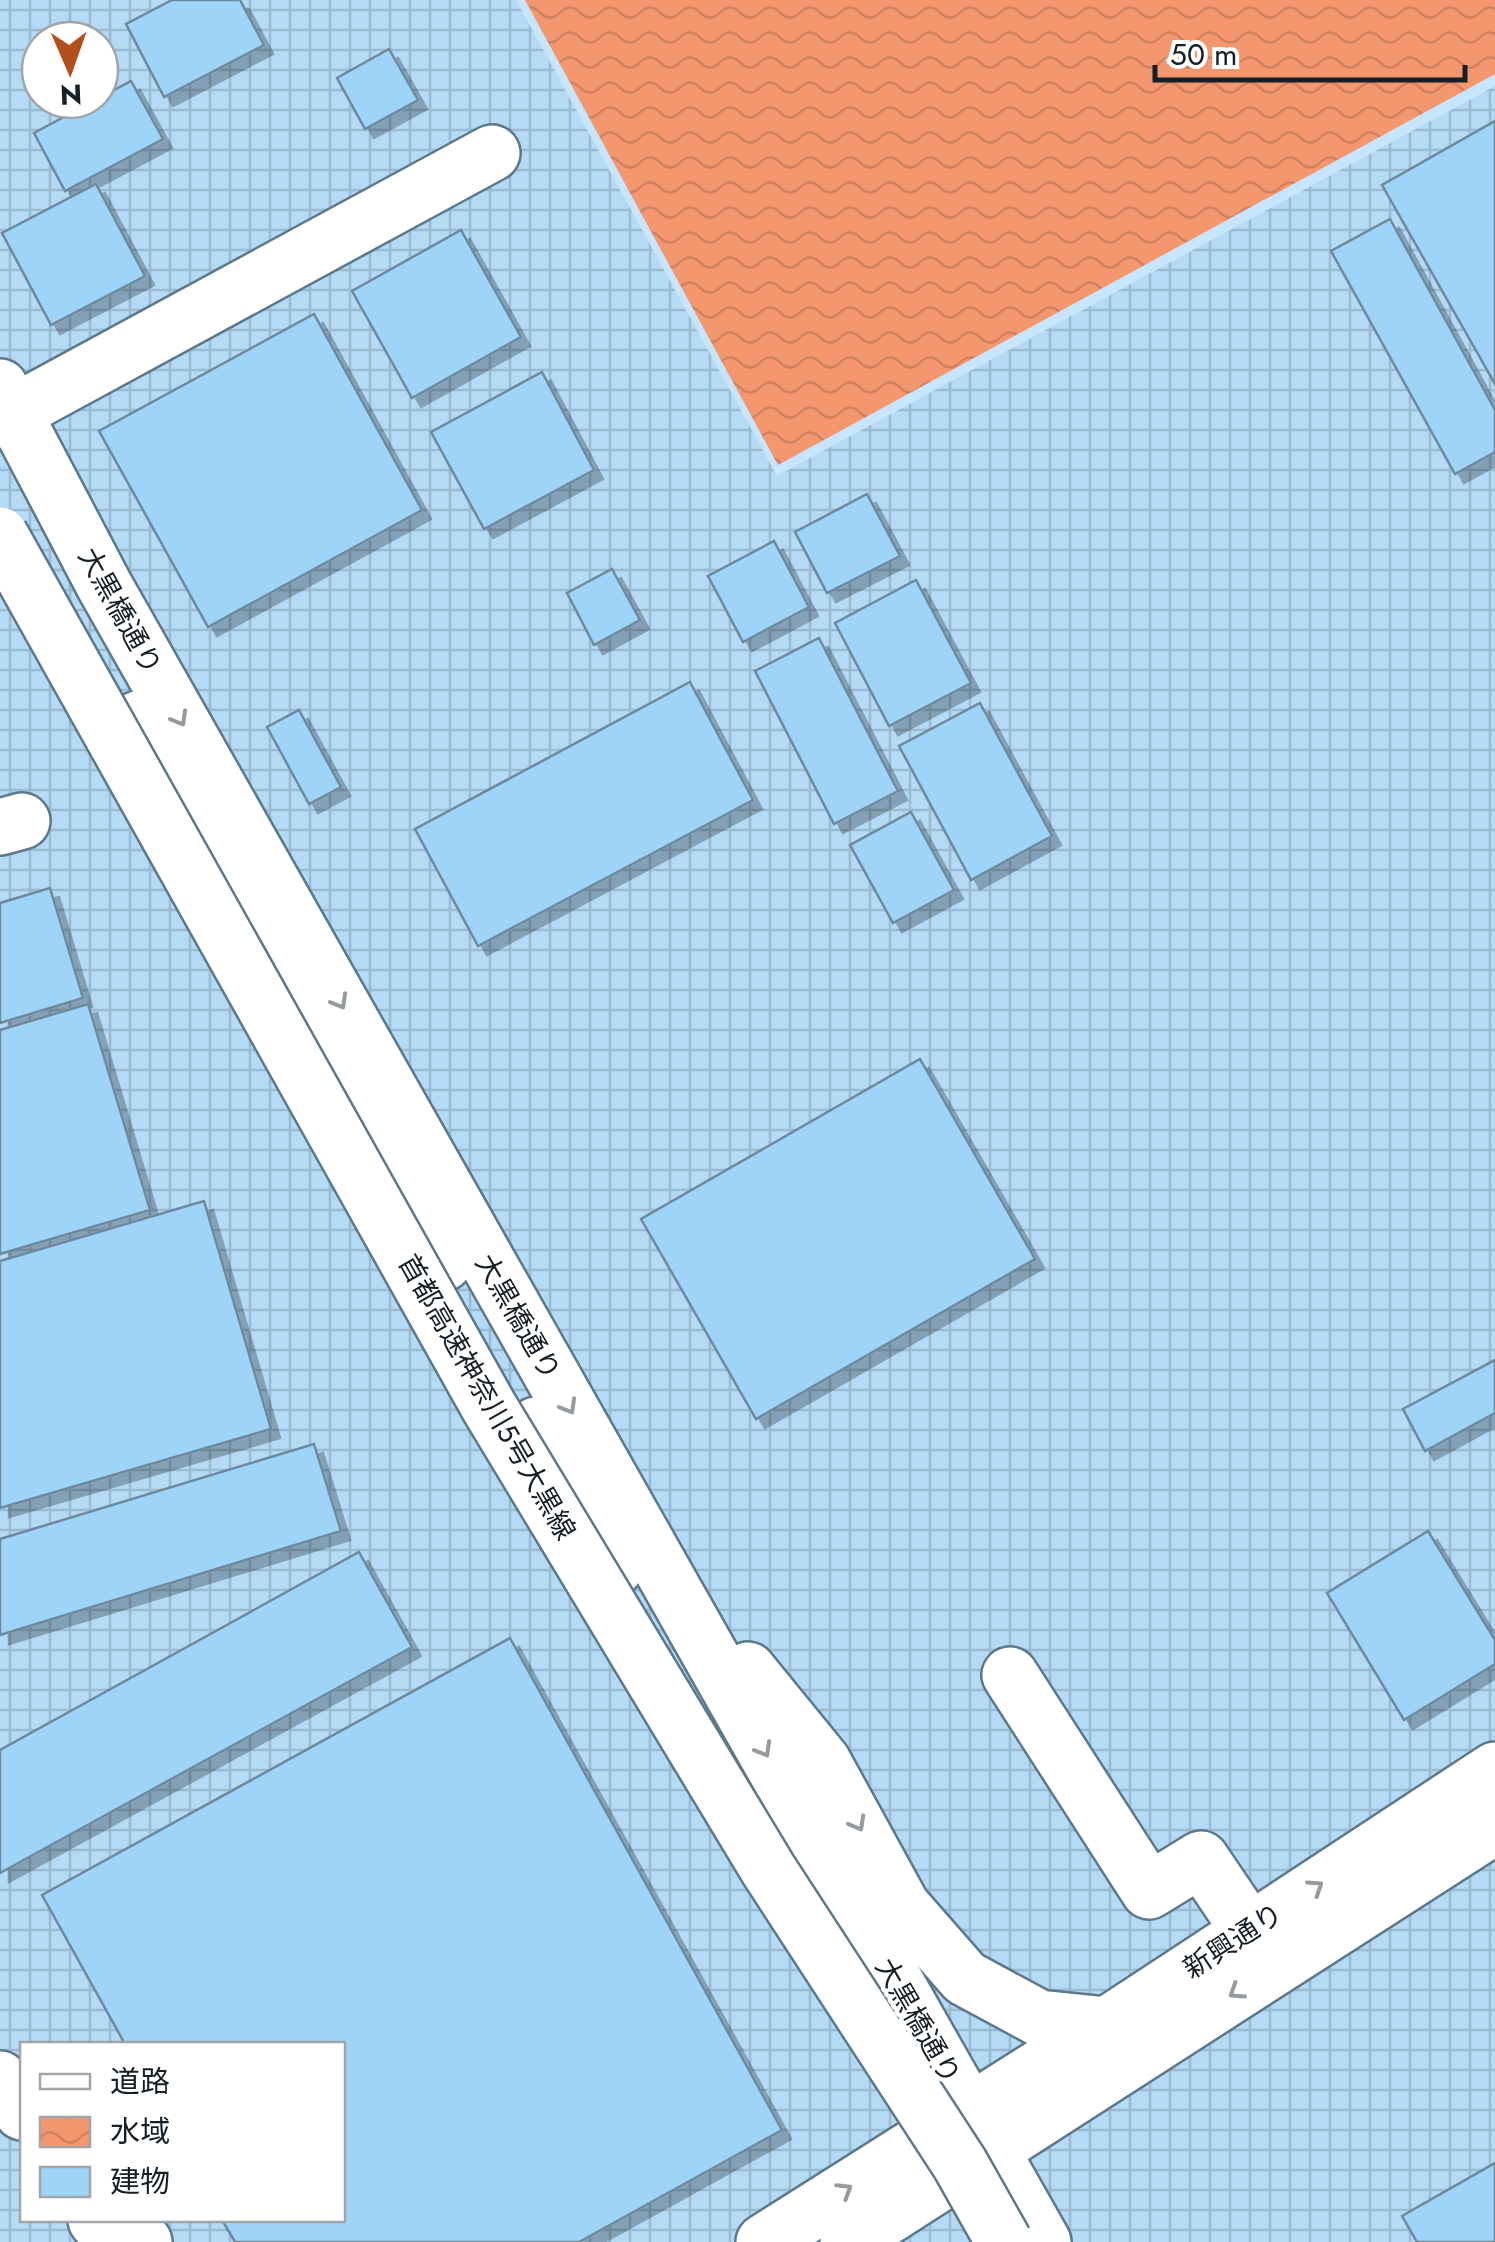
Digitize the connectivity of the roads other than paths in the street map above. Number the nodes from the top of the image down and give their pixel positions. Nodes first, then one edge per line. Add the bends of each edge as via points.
1 (492, 152) dead end
2 (3, 418) edge
3 (0, 535) edge
4 (0, 577) edge
5 (651, 1552) junction
6 (1010, 1675) dead end
7 (1495, 1770) edge
8 (1495, 1826) edge
9 (1249, 1930) junction
10 (1107, 2025) junction
11 (0, 2079) edge
12 (20, 2109) edge
13 (959, 2148) junction
14 (98, 2222) edge
15 (144, 2242) edge
16 (764, 2242) edge
17 (848, 2242) edge
18 (966, 2242) edge
19 (982, 2242) edge
20 (1006, 2242) edge
21 (1043, 2242) edge

1 - 2 main road
2 -> 5 main road, 大黒橋通り
2 - 13 main road, 大黒橋通り via 216,867
3 - 13 main road, 首都高速神奈川5号大黒線, bridge via 489,1407 768,1869
4 - 18 main road, 首都高速神奈川5号大黒線 via 470,1417
5 -> 10 main road via 823,1762 902,1906 965,1978 1039,2018
5 -> 13 main road, 大黒橋通り
6 - 9 main road via 1149,1891 1201,1859
9 -> 7 main road, 新興通り
8 -> 13 main road, 新興通り
9 - 10 main road, 新興通り
10 - 13 main road, 新興通り
11 - 12 main road
16 -> 13 main road
13 - 17 main road
13 - 19 main road, 大黒橋通り
13 - 20 main road, 首都高速神奈川5号大黒線, bridge
13 - 21 main road, 大黒橋通り
14 - 15 main road

